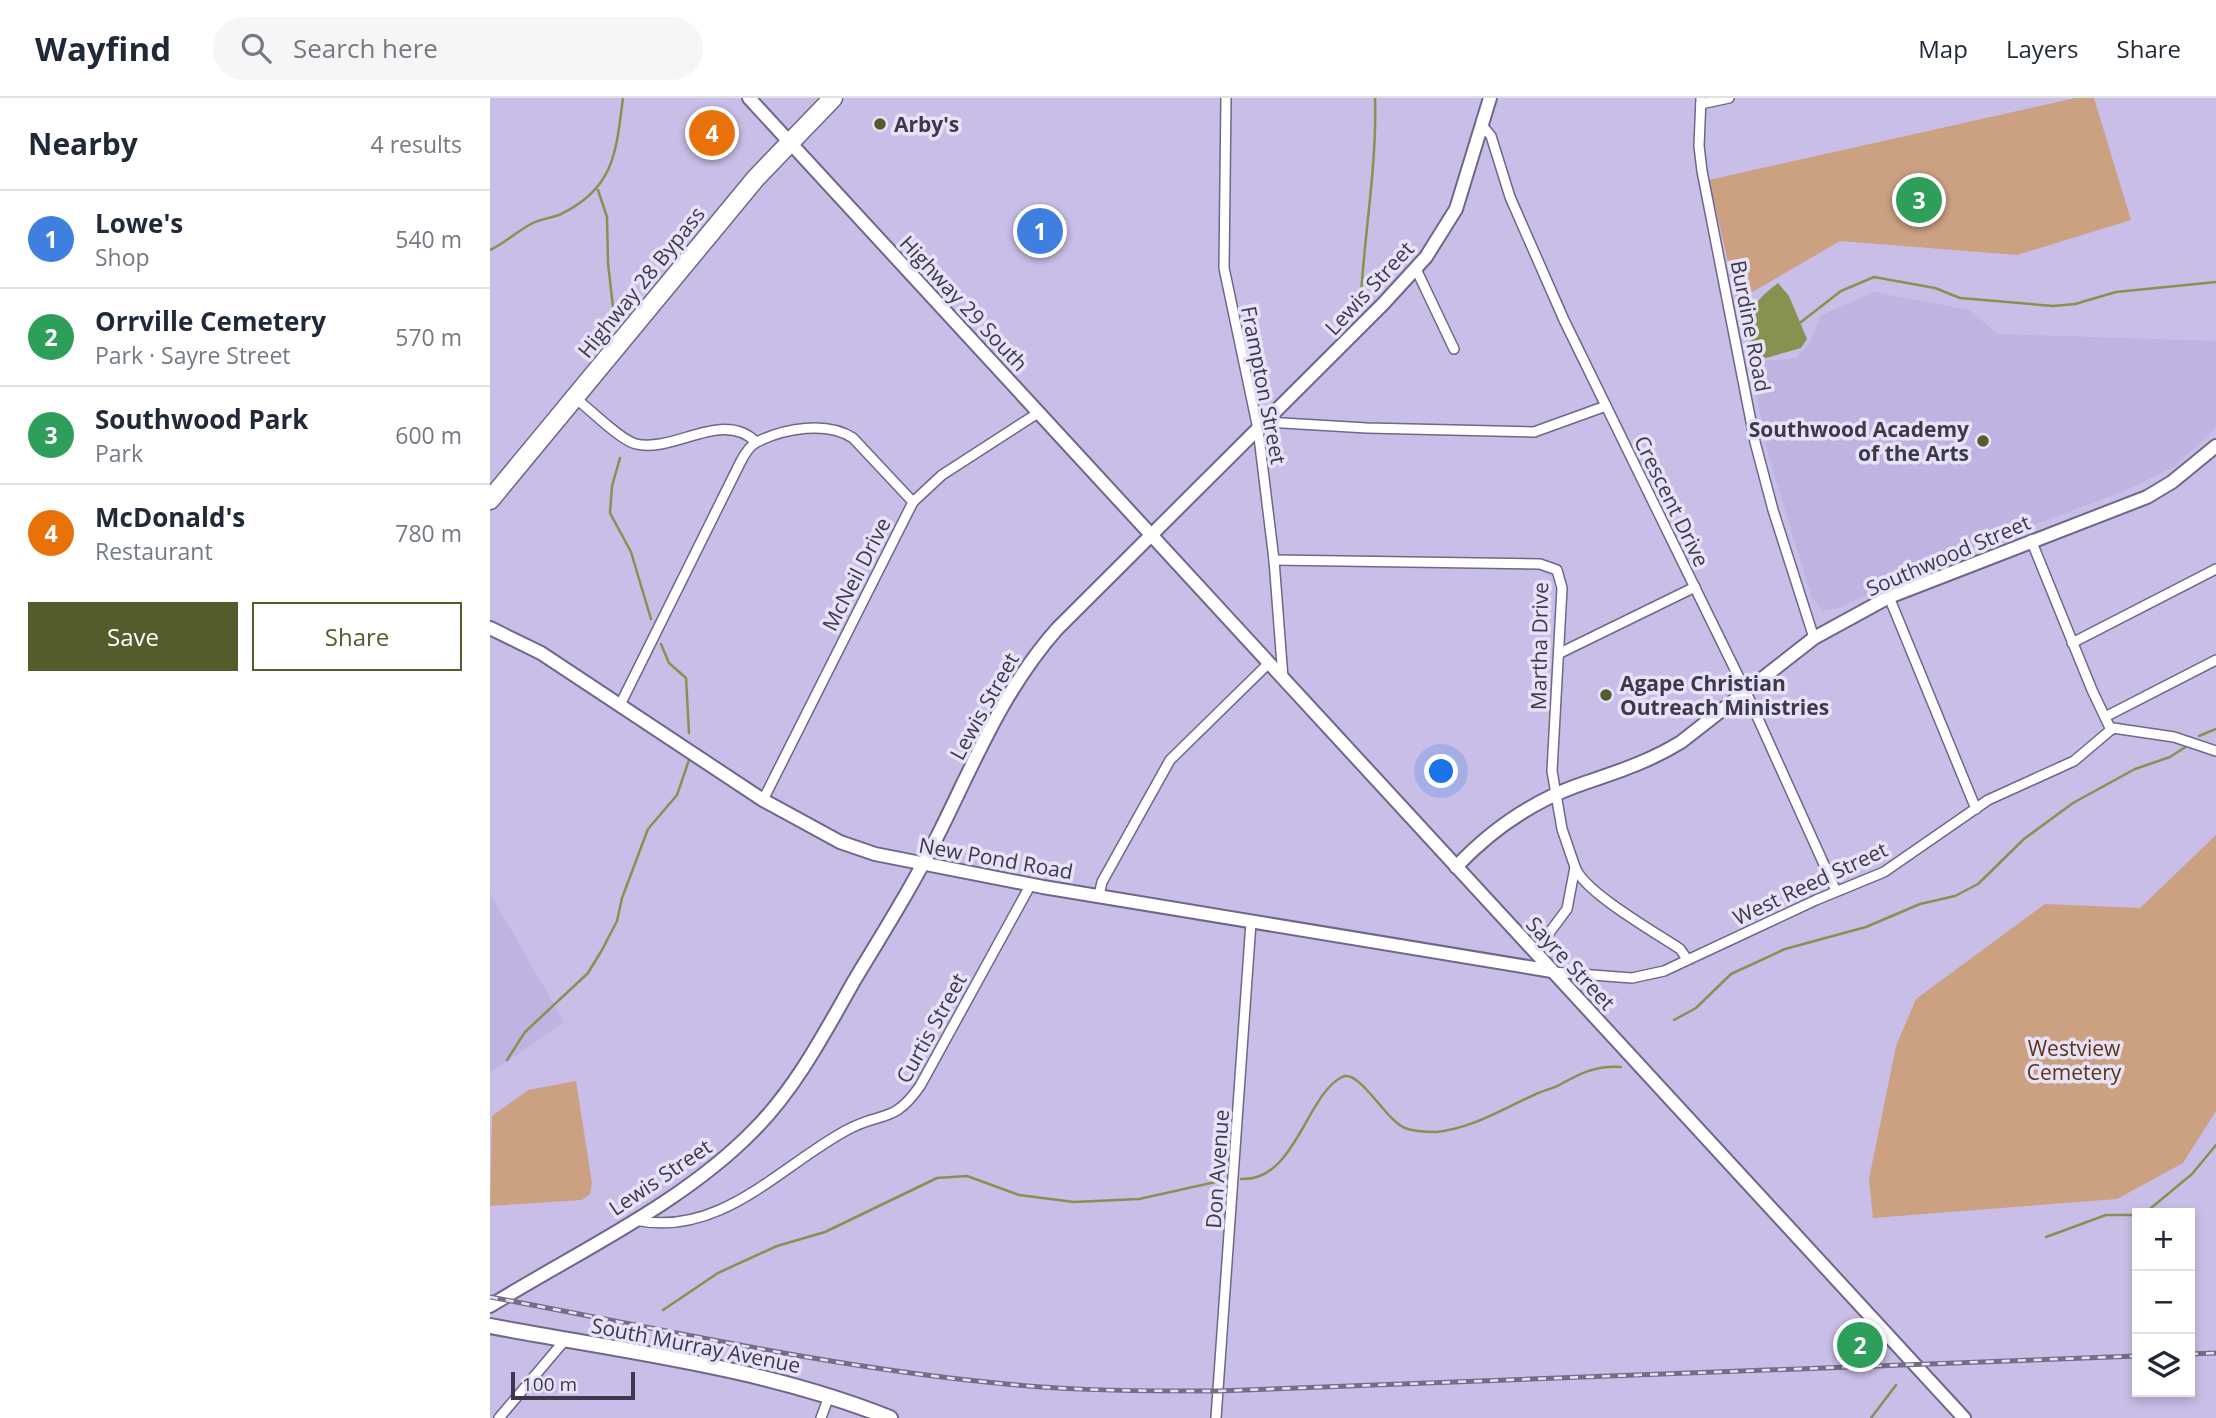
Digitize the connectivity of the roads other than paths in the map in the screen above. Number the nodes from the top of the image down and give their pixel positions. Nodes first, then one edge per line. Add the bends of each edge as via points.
1 (749, 98) edge
2 (833, 98) edge
3 (1226, 98) edge
4 (1490, 98) edge
5 (1729, 98) edge
6 (1701, 101) edge
7 (1482, 125) junction
8 (789, 141) junction
9 (1416, 269) junction
10 (1454, 349) dead end
11 (575, 398) junction
12 (1606, 406) junction
13 (1038, 413) junction
14 (1262, 425) junction
15 (755, 442) junction
16 (2216, 446) edge
17 (490, 500) edge
18 (913, 502) junction
19 (1151, 534) junction
20 (2031, 540) junction
21 (1274, 560) junction
22 (2216, 569) edge
23 (1695, 587) junction
24 (1889, 597) junction
25 (490, 628) edge
26 (1814, 638) junction
27 (2072, 643) junction
28 (1560, 653) junction
29 (2216, 660) edge
30 (1269, 663) junction
31 (1283, 678) junction
32 (1746, 692) junction
33 (621, 703) junction
34 (2105, 717) junction
35 (2111, 730) junction
36 (2213, 746) edge
37 (1555, 795) junction
38 (763, 800) junction
39 (1976, 809) junction
40 (923, 866) junction
41 (1456, 867) junction
42 (1575, 867) junction
43 (1031, 884) junction
44 (1836, 891) junction
45 (1100, 895) junction
46 (1251, 922) junction
47 (1535, 952) junction
48 (1687, 959) junction
49 (1553, 972) junction
50 (633, 1220) junction
51 (490, 1306) edge
52 (490, 1326) edge
53 (565, 1340) junction
54 (829, 1395) junction
55 (499, 1418) edge
56 (821, 1418) edge
57 (890, 1418) edge
58 (1216, 1418) edge
59 (1964, 1418) edge

1 - 8 street, Highway 29 South
2 - 8 highway, Highway 28 Bypass
3 - 14 street, Frampton Street via 1224,268
4 - 7 street, Lewis Street
5 - 6 street
6 - 26 street, Burdine Road via 1702,171 1755,442
7 - 9 street, Lewis Street via 1456,209
7 - 12 street, Crescent Drive via 1492,136 1522,228
8 - 11 highway, Highway 28 Bypass
8 - 13 street, Highway 29 South
9 - 10 street
9 - 14 street, Lewis Street
11 - 15 street via 636,444 666,444 722,429 741,432
11 - 17 highway, Highway 28 Bypass
12 - 14 street via 1534,432
12 - 23 street, Crescent Drive
13 - 18 street, McNeil Drive via 942,475
13 - 19 street, Highway 29 South
14 - 19 street, Lewis Street
14 - 21 street, Frampton Street
15 - 18 street via 816,428 842,431
15 - 33 street via 734,474
16 - 20 street, Southwood Street via 2147,497
18 - 38 street, McNeil Drive
19 - 30 street, Sayre Street
19 - 40 street, Lewis Street via 1025,667
20 - 24 street, Southwood Street
20 - 27 street
21 - 28 street, Martha Drive via 1546,564 1557,570 1562,588
21 - 31 street, Frampton Street
22 - 27 street
23 - 28 street
23 - 32 street, Crescent Drive
24 - 26 street, Southwood Street
24 - 39 street
25 - 33 street, New Pond Road via 524,642
26 - 32 street, Southwood Street
27 - 34 street
28 - 37 street, Martha Drive via 1552,757
29 - 34 street
30 - 31 street, Sayre Street
30 - 45 street via 1170,760 1102,882
31 - 41 street, Sayre Street
32 - 37 street, Southwood Street via 1657,757
32 - 44 street, Crescent Drive
33 - 38 street, New Pond Road
34 - 35 street
35 - 36 street via 2131,728
35 - 39 street, West Reed Street via 2074,761
37 - 41 street, Southwood Street via 1493,831
37 - 42 street, Martha Drive
38 - 40 street, New Pond Road via 839,842
39 - 44 street, West Reed Street via 1884,872
40 - 43 street, New Pond Road
40 - 50 street, Lewis Street via 821,1037 755,1129 711,1170
41 - 47 street, Sayre Street
42 - 47 street, Martha Drive via 1567,909
42 - 48 street via 1602,896 1680,949
43 - 45 street, New Pond Road
43 - 50 street, Curtis Street via 905,1107 842,1132 727,1209 666,1223
44 - 48 street, West Reed Street
45 - 46 street, New Pond Road
46 - 49 street, New Pond Road
46 - 58 street, Don Avenue
47 - 49 street, Sayre Street
48 - 49 street, West Reed Street via 1664,971 1632,978
49 - 59 street, Sayre Street
50 - 51 street, Lewis Street
52 - 53 main road, South Murray Avenue
53 - 54 main road, South Murray Avenue via 767,1378
53 - 55 street
54 - 56 street
54 - 57 main road, South Murray Avenue

